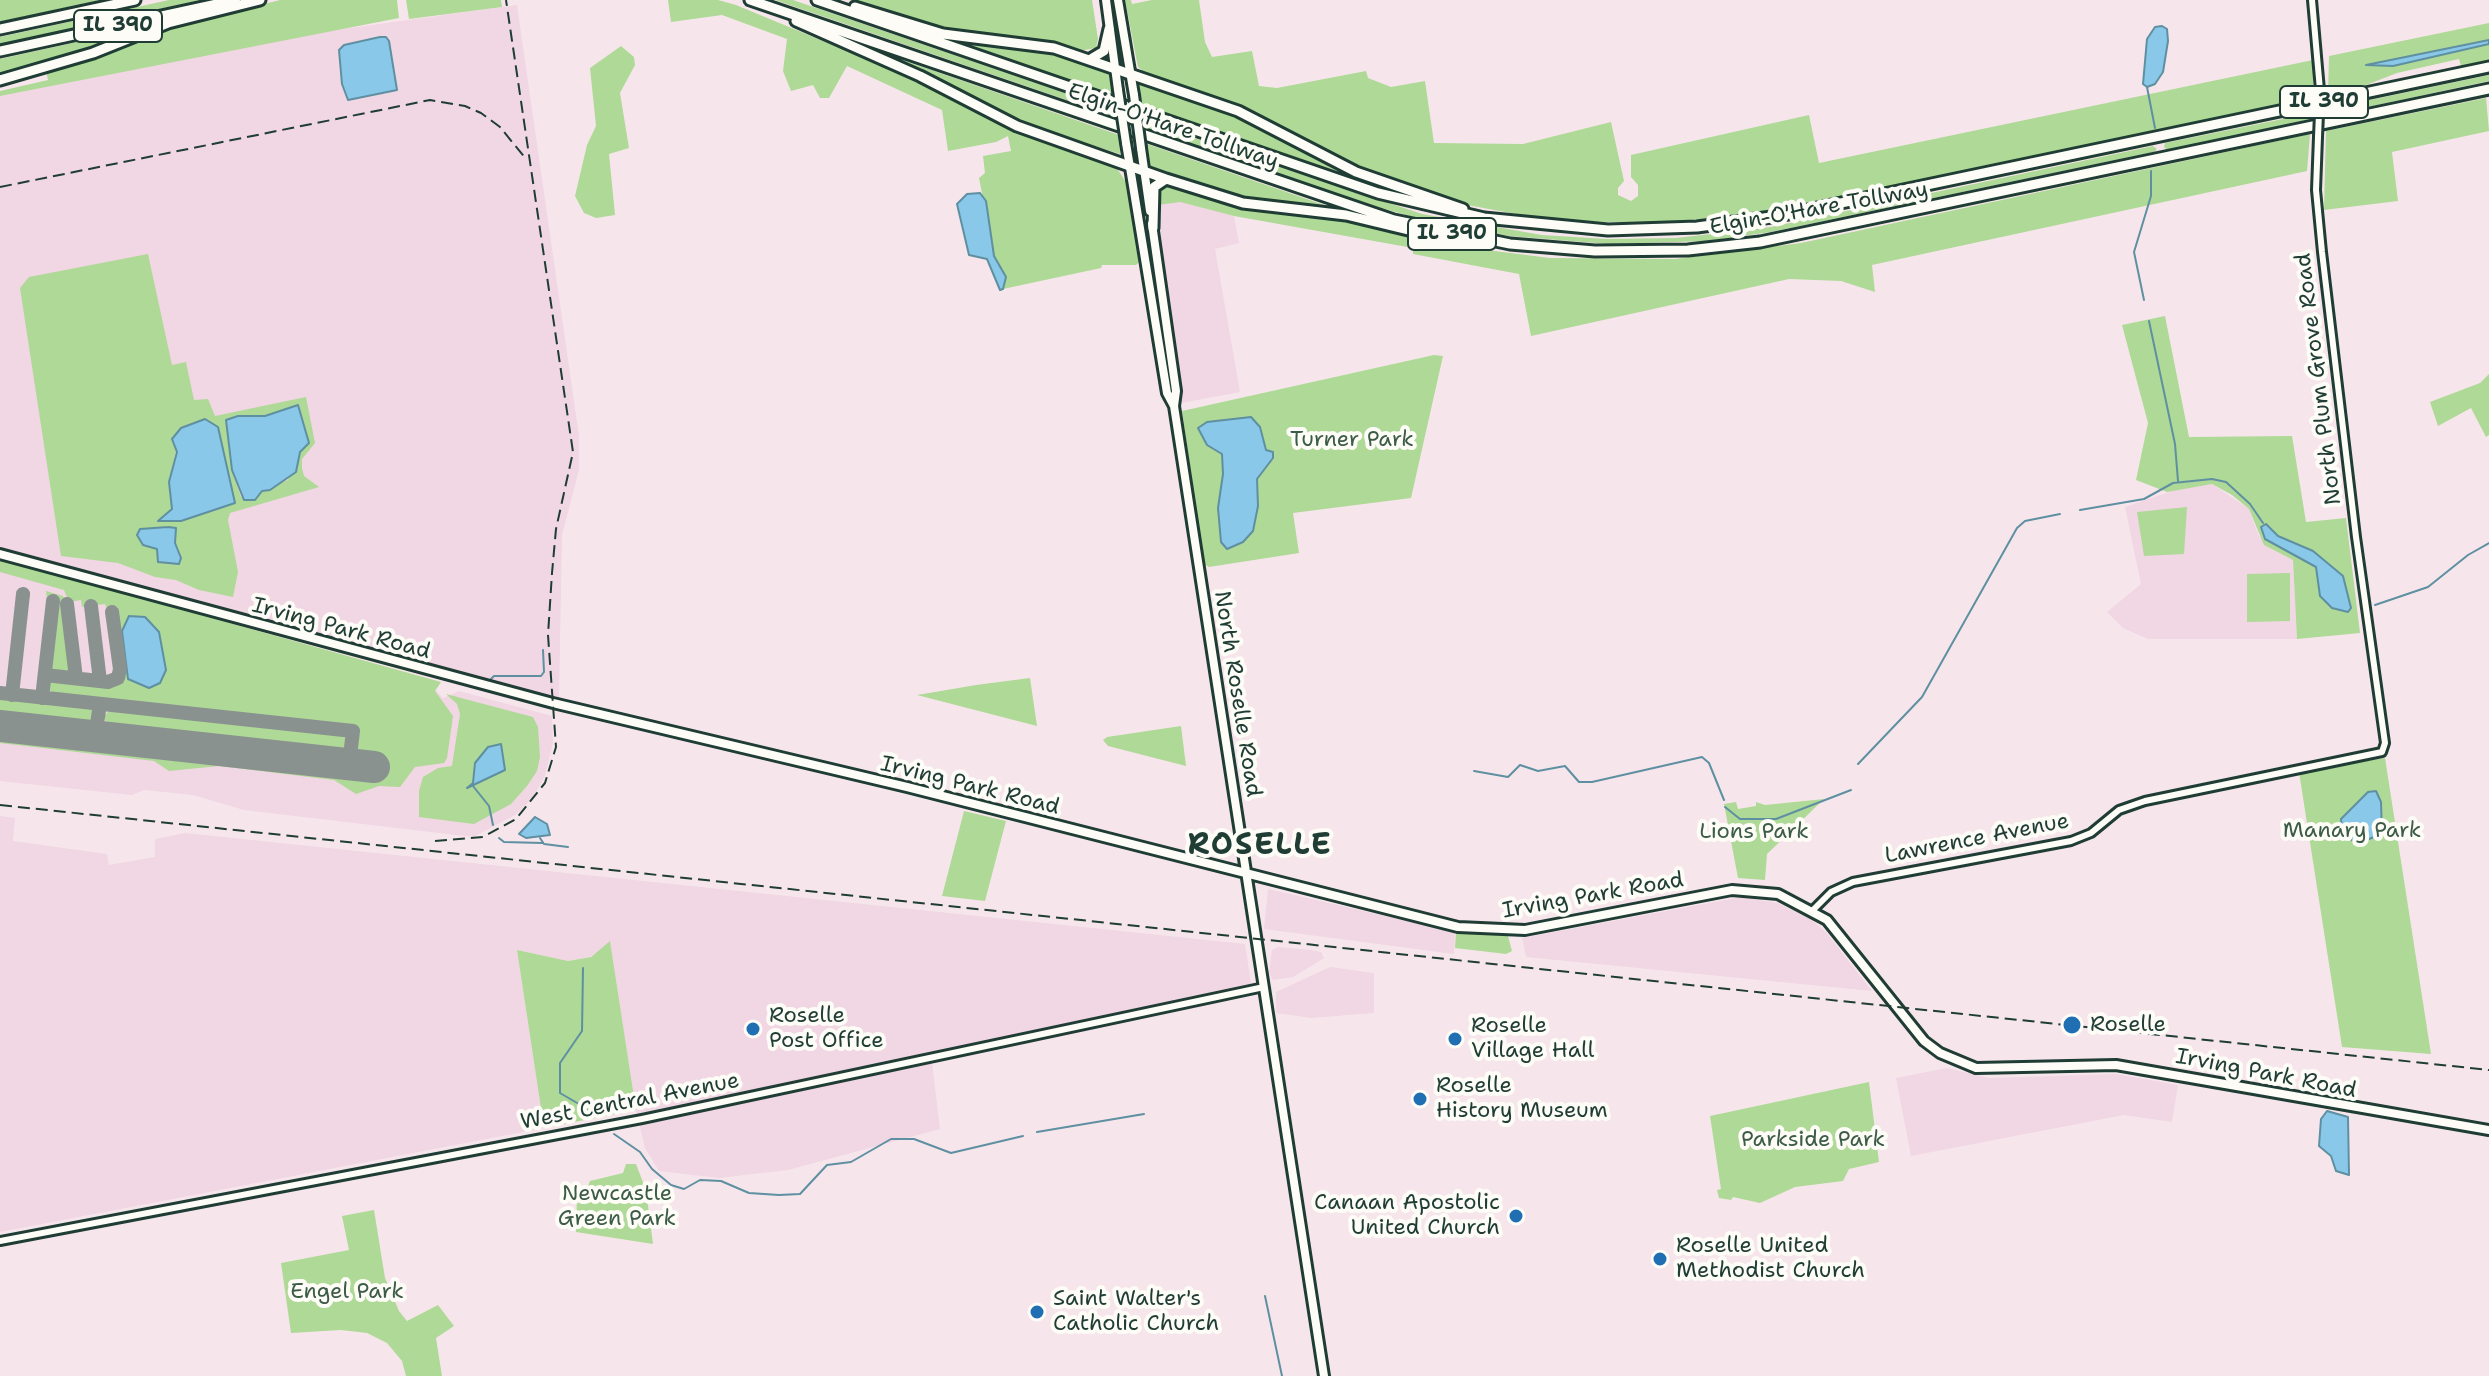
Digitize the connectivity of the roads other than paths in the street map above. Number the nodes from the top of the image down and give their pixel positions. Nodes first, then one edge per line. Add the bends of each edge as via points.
1 (135, 0) edge
2 (236, 0) edge
3 (260, 0) edge
4 (750, 0) edge
5 (817, 0) edge
6 (1106, 0) edge
7 (1118, 0) edge
8 (2312, 0) edge
9 (828, 4) junction
10 (768, 6) junction
11 (0, 29) edge
12 (1109, 29) junction
13 (0, 51) edge
14 (1089, 60) junction
15 (2489, 67) edge
16 (1115, 68) junction
17 (1130, 73) junction
18 (0, 80) edge
19 (2489, 89) edge
20 (1130, 165) junction
21 (1145, 170) junction
22 (1166, 179) junction
23 (1484, 218) junction
24 (1153, 228) junction
25 (1460, 236) junction
26 (1174, 406) junction
27 (0, 554) edge
28 (2382, 752) joint
29 (1247, 876) junction
30 (1813, 910) junction
31 (1264, 987) junction
32 (2489, 1130) edge
33 (0, 1241) edge
34 (1324, 1376) edge

1 - 11 highway, IL 390
2 - 13 highway, IL 390
3 - 18 highway via 168,23 82,57
4 - 10 highway, Elgin-O'Hare Tollway / IL 390
5 - 9 highway, Elgin-O'Hare Tollway / IL 390
6 - 12 main road, North Roselle Road
7 - 17 main road, North Roselle Road
8 - 28 street, North Plum Grove Road, bridge via 2320,50 2316,190 2385,743
9 - 14 highway via 845,4 943,34 1038,44
9 - 23 highway, Elgin-O'Hare Tollway / IL 390 via 1378,193
10 - 20 highway via 1017,126
10 - 25 highway, Elgin-O'Hare Tollway / IL 390 via 1347,205
12 - 14 highway via 1104,51
12 - 16 main road, North Roselle Road
14 - 16 highway
15 - 23 highway, Elgin-O'Hare Tollway / IL 390 via 1753,221 1608,230
16 - 17 highway
16 - 20 main road, North Roselle Road, bridge
17 - 21 main road, North Roselle Road, bridge
17 - 23 highway via 1238,111 1382,183
19 - 25 highway, Elgin-O'Hare Tollway / IL 390 via 1760,242 1624,252
20 - 21 highway
20 - 26 main road, North Roselle Road via 1167,393
21 - 22 highway
21 - 24 main road, North Roselle Road
22 - 24 highway via 1154,187
22 - 25 highway via 1243,203
24 - 26 main road, North Roselle Road
26 - 29 main road, North Roselle Road
27 - 29 main road, Irving Park Road via 553,703 907,787
28 - 30 street, Lawrence Avenue via 2145,801 2119,810 2091,833 2071,841 1853,881
29 - 30 main road, Irving Park Road via 1415,918 1496,931 1732,890 1778,894
29 - 31 main road, North Roselle Road
30 - 32 main road, Irving Park Road via 1841,935 1918,1035 1940,1053 1976,1068 2123,1066
31 - 33 street, West Central Avenue via 642,1119
31 - 34 main road, North Roselle Road

